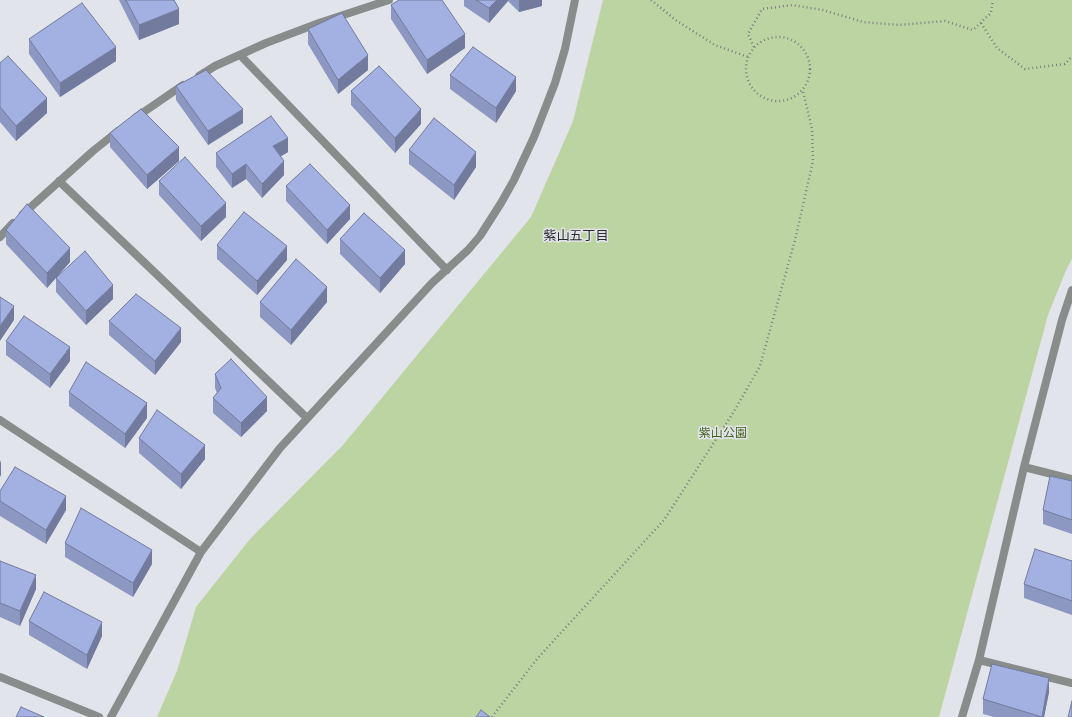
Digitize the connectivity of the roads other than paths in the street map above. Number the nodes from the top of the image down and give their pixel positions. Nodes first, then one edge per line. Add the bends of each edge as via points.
1 (389, 0) edge
2 (575, 0) edge
3 (240, 55) junction
4 (59, 181) junction
5 (0, 237) edge
6 (447, 270) junction
7 (1072, 290) edge
8 (307, 418) junction
9 (0, 420) edge
10 (1024, 467) junction
11 (1072, 479) edge
12 (200, 552) junction
13 (979, 660) junction
14 (0, 677) edge
15 (1072, 683) edge
16 (99, 717) edge
17 (111, 717) edge
18 (962, 717) edge

1 - 3 street via 319,23
2 - 6 street via 555,83 514,180 480,236
3 - 4 street via 179,87 125,125
3 - 6 street
4 - 5 street
4 - 8 street
6 - 8 street
7 - 10 street
8 - 12 street via 280,448
9 - 12 street
10 - 11 street
10 - 13 street
12 - 17 street
13 - 15 street
13 - 18 street
14 - 16 street

